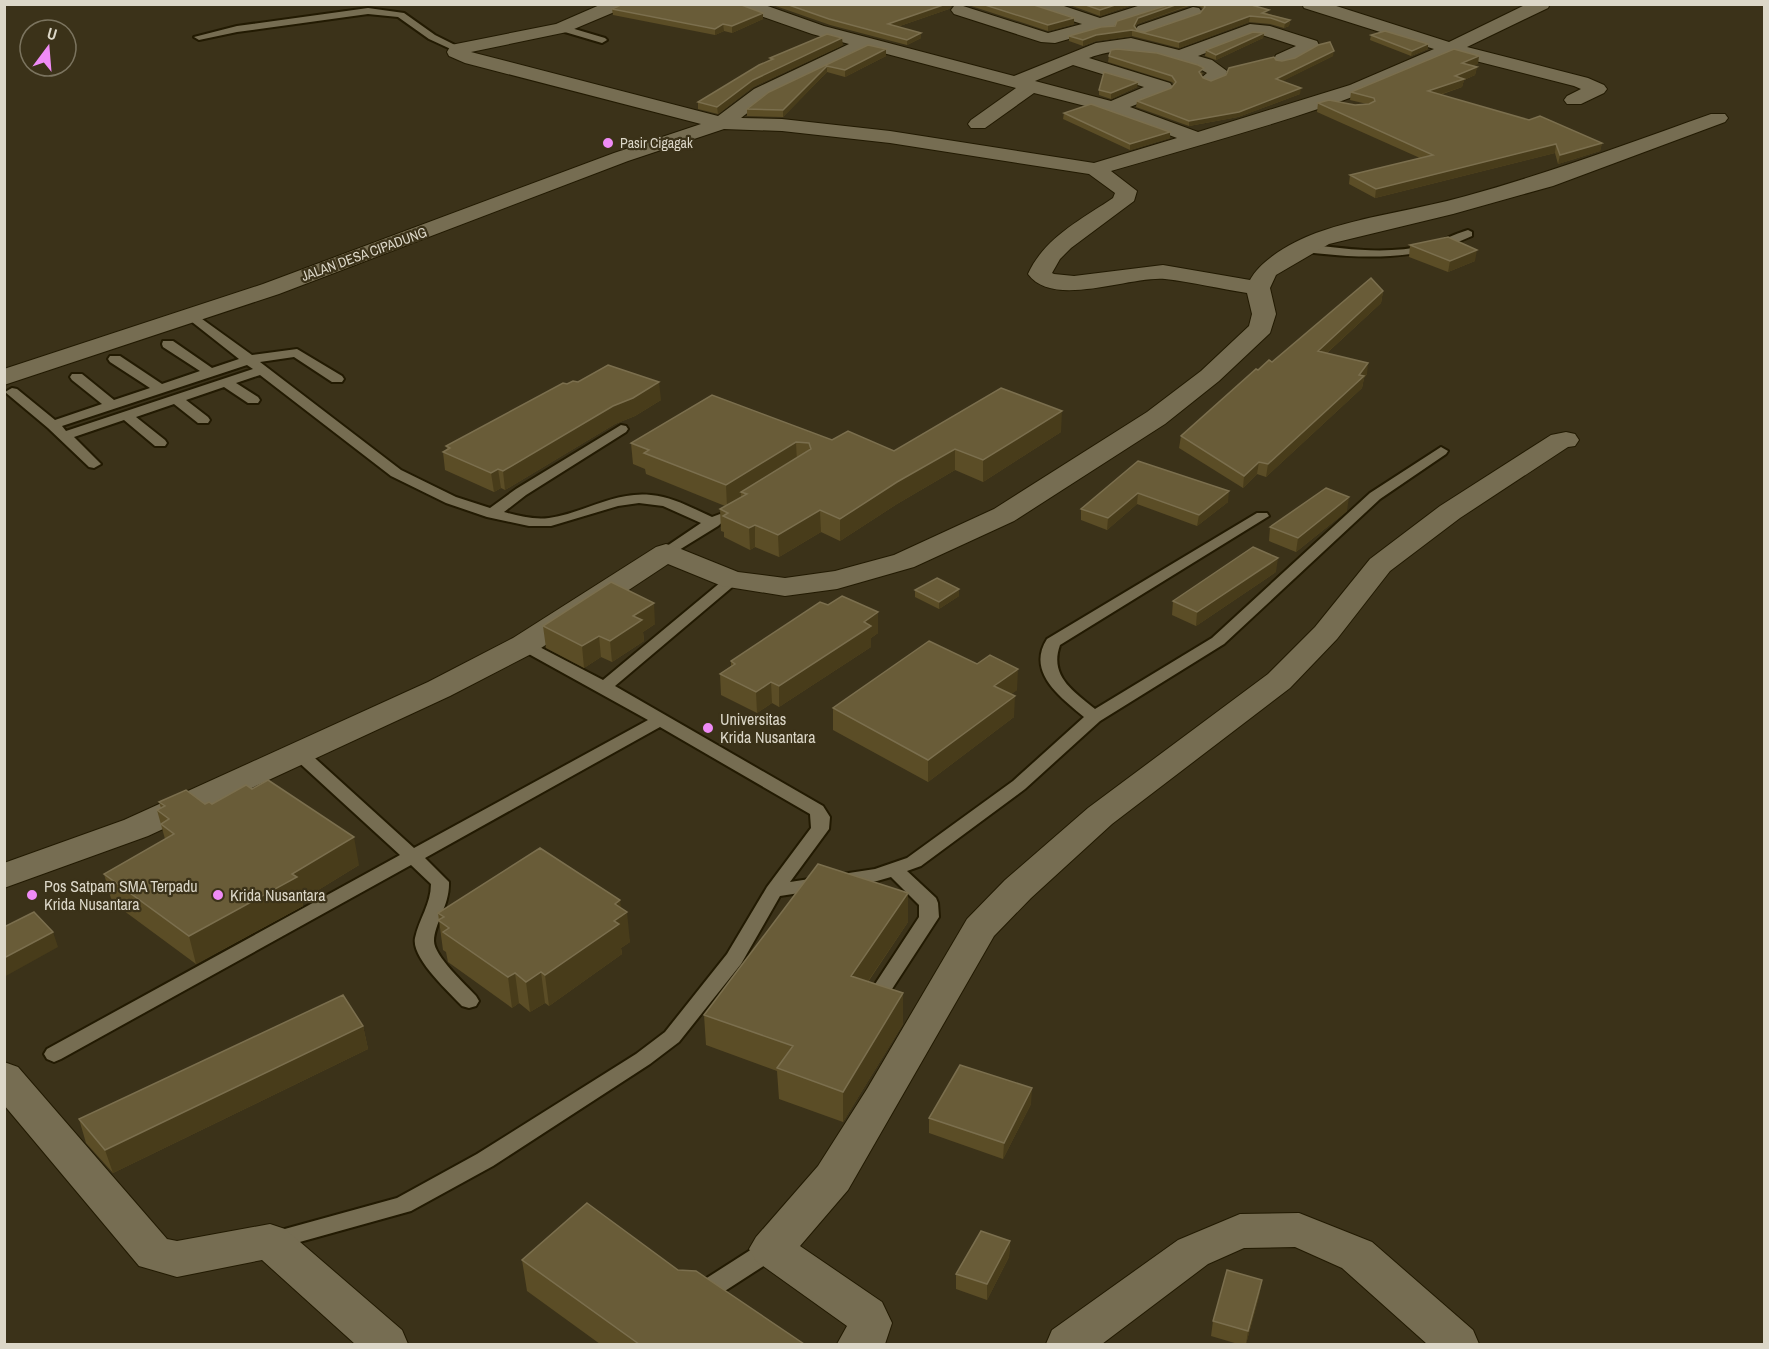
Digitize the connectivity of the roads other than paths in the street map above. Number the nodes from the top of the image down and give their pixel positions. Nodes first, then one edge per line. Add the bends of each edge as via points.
1 (618, 4) edge
2 (744, 4) edge
3 (1164, 4) edge
4 (1310, 4) edge
5 (1542, 4) edge
6 (1048, 6) edge
7 (960, 10) dead end
8 (1193, 12) dead end
9 (1104, 25) junction
10 (561, 28) junction
11 (199, 37) dead end
12 (1134, 38) junction
13 (602, 40) dead end
14 (867, 42) junction
15 (1448, 48) junction
16 (458, 49) junction
17 (1180, 56) junction
18 (1072, 59) junction
19 (1282, 59) edge
20 (1210, 78) edge
21 (1023, 84) junction
22 (1574, 100) dead end
23 (1112, 107) junction
24 (1718, 118) dead end
25 (722, 123) junction
26 (978, 124) dead end
27 (1198, 139) junction
28 (1095, 169) junction
29 (1468, 234) dead end
30 (1305, 248) junction
31 (1258, 288) junction
32 (191, 315) junction
33 (168, 344) dead end
34 (115, 359) dead end
35 (248, 360) junction
36 (262, 370) junction
37 (210, 372) junction
38 (77, 377) dead end
39 (337, 379) dead end
40 (226, 383) junction
41 (8, 385) edge
42 (160, 389) junction
43 (177, 399) junction
44 (253, 400) dead end
45 (112, 405) junction
46 (127, 417) junction
47 (203, 420) dead end
48 (53, 425) junction
49 (621, 429) dead end
50 (64, 436) junction
51 (1566, 440) dead end
52 (160, 443) dead end
53 (1441, 451) dead end
54 (94, 464) dead end
55 (733, 511) edge
56 (492, 514) junction
57 (1262, 516) dead end
58 (713, 523) junction
59 (666, 553) junction
60 (732, 580) junction
61 (524, 645) junction
62 (604, 687) junction
63 (1094, 717) junction
64 (660, 720) junction
65 (300, 754) junction
66 (136, 828) junction
67 (413, 855) junction
68 (895, 870) junction
69 (4, 876) edge
70 (774, 891) junction
71 (4, 893) edge
72 (469, 1001) dead end
73 (872, 1004) edge
74 (54, 1054) dead end
75 (4, 1077) edge
76 (270, 1241) junction
77 (771, 1249) junction
78 (681, 1285) edge
79 (387, 1344) edge
80 (859, 1344) edge
81 (1068, 1344) edge
82 (1457, 1344) edge

1 - 10 street
2 - 14 street via 778,18
3 - 9 street
4 - 15 street
5 - 15 street
6 - 9 street
7 - 9 street via 1047,38
8 - 12 street
9 - 12 street
10 - 13 lane
10 - 16 street
11 - 16 lane via 368,11 401,15 432,37
12 - 17 street
12 - 18 street
14 - 21 street
14 - 25 street via 761,93
15 - 22 street via 1597,89
15 - 27 street via 1332,103
16 - 25 street via 458,53 472,59
17 - 19 street via 1250,29 1310,45
17 - 20 street via 1218,72
18 - 21 street
18 - 23 street via 1163,87
21 - 23 street
21 - 26 street
23 - 27 street
24 - 30 street via 1545,181 1445,210 1339,233
25 - 28 street via 890,137
25 - 32 street, JALAN DESA CIPADUNG
27 - 28 street
28 - 31 street via 1119,184 1126,197 1051,255 1041,268 1042,278 1074,283 1163,272
29 - 30 lane via 1450,242 1386,254
30 - 31 street via 1274,265
31 - 60 street via 1264,314 1261,328 1210,376 1156,418 1004,515 904,561 837,580 784,587
32 - 35 lane
32 - 41 street, JALAN DESA CIPADUNG
33 - 37 lane
34 - 42 lane
35 - 36 lane
35 - 37 lane
35 - 39 lane via 297,353
36 - 40 lane
36 - 56 lane via 396,473 451,500
37 - 42 lane
38 - 45 lane
40 - 43 lane
40 - 44 lane
41 - 48 lane
42 - 45 lane
43 - 46 lane
43 - 47 lane
45 - 48 lane
46 - 50 lane
46 - 52 lane
48 - 50 lane
49 - 56 lane
50 - 54 lane
51 - 77 street via 1450,513 1380,565 1326,633 1279,681 1100,816 1018,889 980,928 832,1178
53 - 63 lane via 1375,496 1218,641
55 - 58 lane
56 - 58 lane via 528,522 552,522 621,499 642,498 668,502
57 - 63 lane via 1053,642 1047,653 1048,668 1057,686
58 - 59 lane
59 - 60 street
59 - 61 street
60 - 62 lane
61 - 62 lane
61 - 65 street
62 - 64 lane
63 - 68 lane via 1019,785 914,862
64 - 67 lane
64 - 70 lane via 818,810 820,829
65 - 66 street
65 - 67 lane
66 - 69 street
66 - 71 street via 116,844
67 - 72 lane via 440,882 440,896 423,940 428,955
67 - 74 lane
68 - 70 lane
68 - 73 lane via 930,903 929,917
70 - 76 lane via 734,959 698,1007 672,1037 643,1059 485,1160 403,1205
75 - 76 street via 154,1254 177,1259
76 - 79 street
77 - 78 lane via 706,1291 690,1292
77 - 80 street via 866,1315 871,1326
81 - 82 street via 1193,1252 1240,1231 1299,1230 1357,1255

